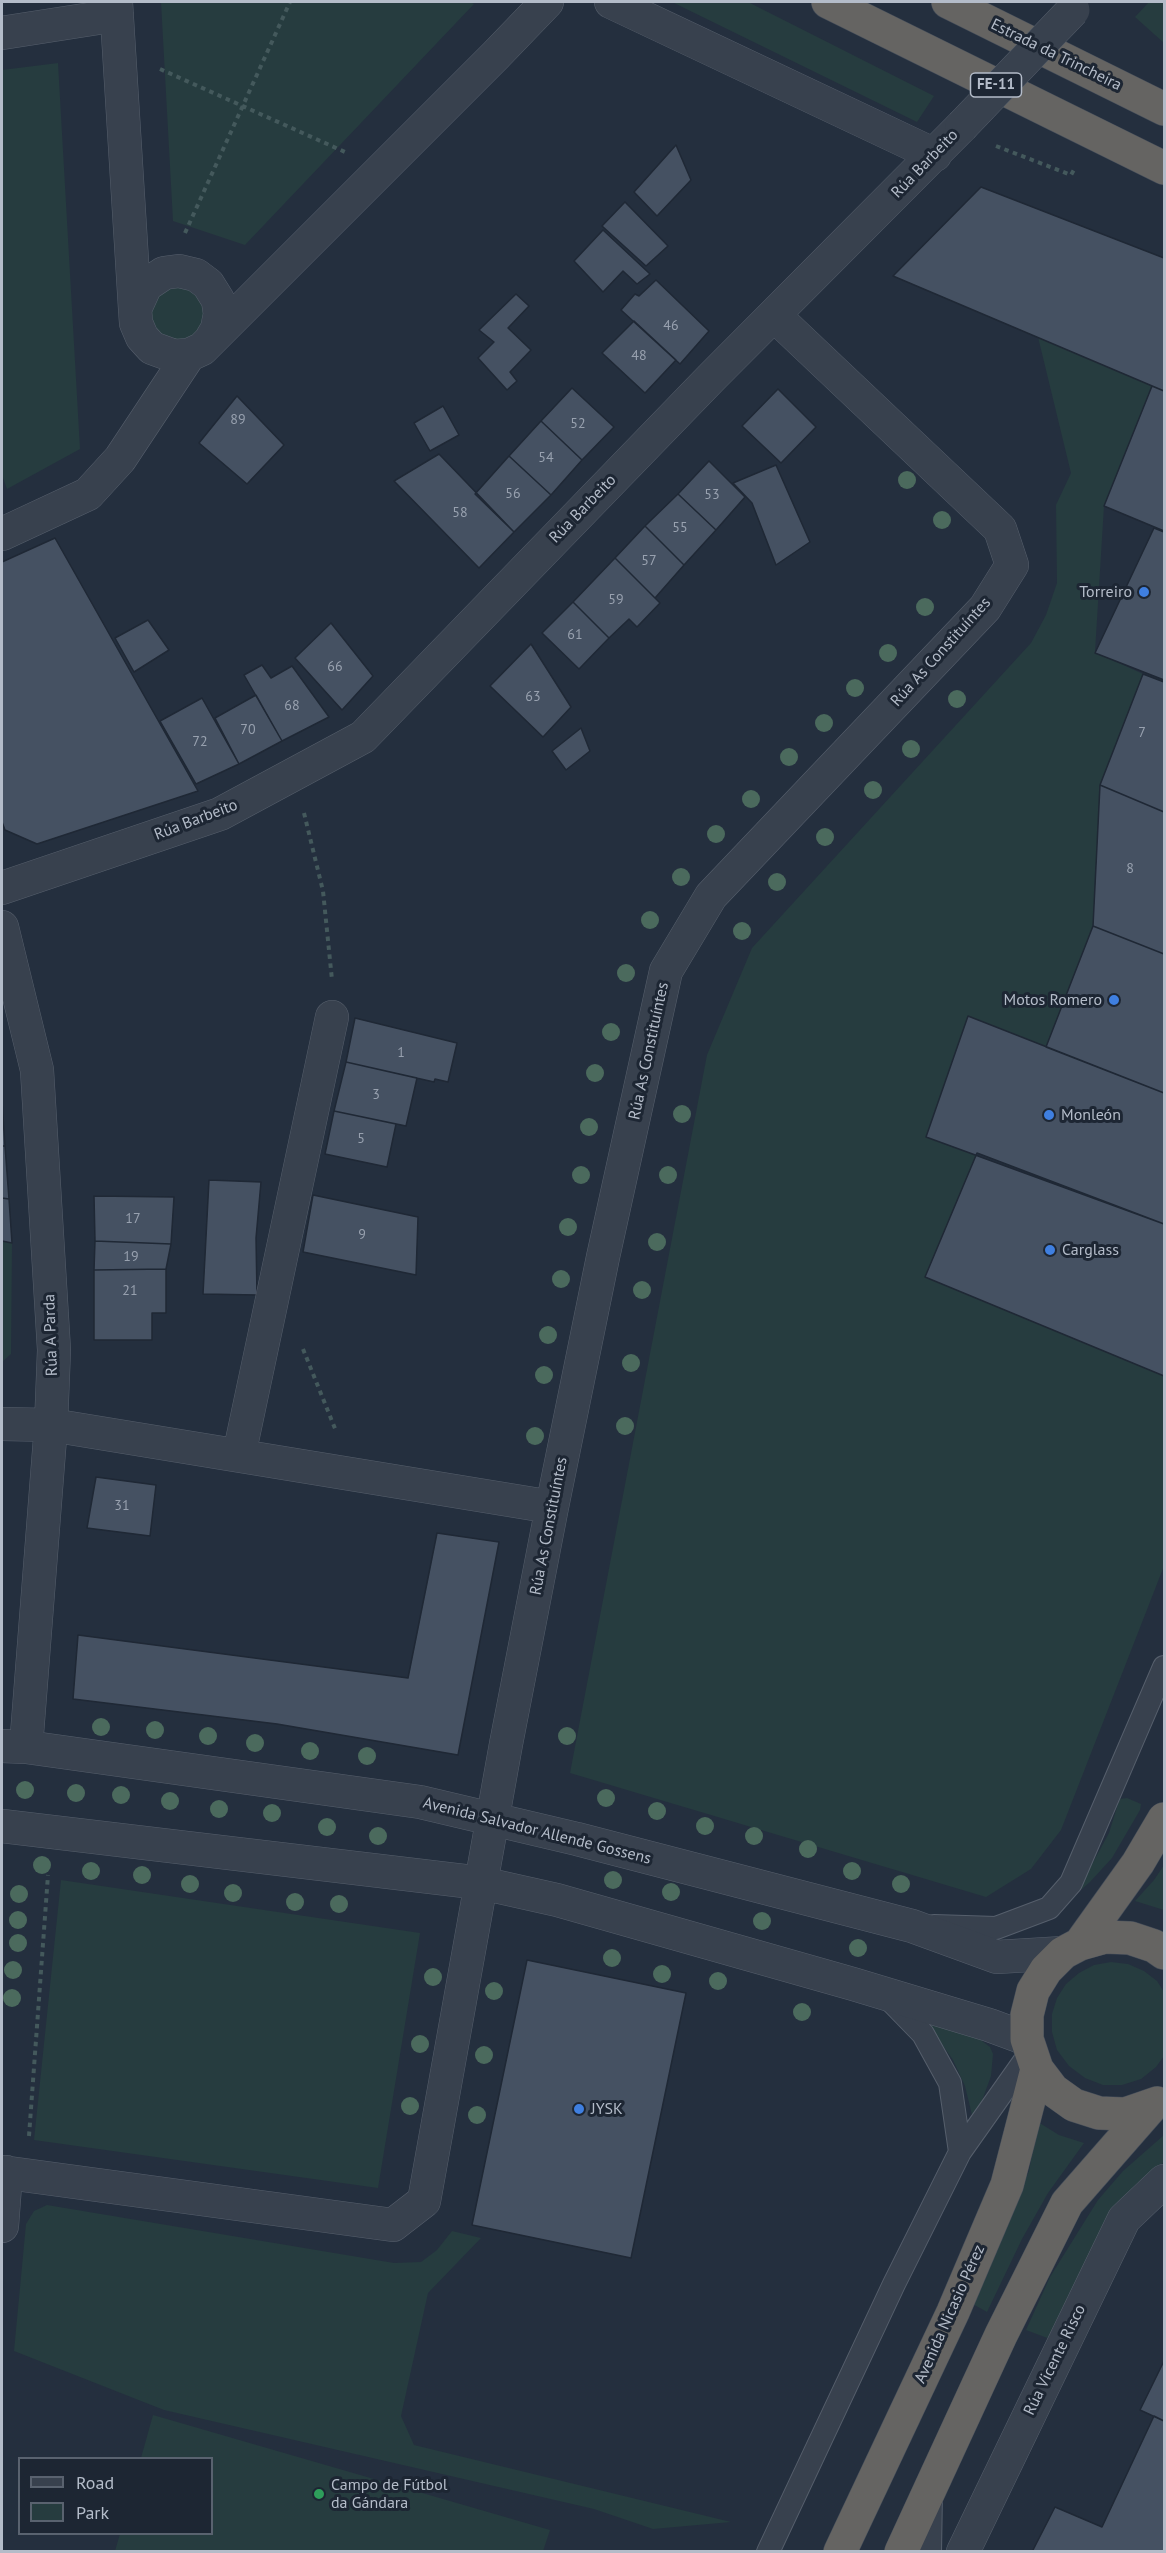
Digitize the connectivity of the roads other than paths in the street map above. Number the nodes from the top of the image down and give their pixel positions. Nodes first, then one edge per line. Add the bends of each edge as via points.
1 (547, 2) edge
2 (611, 2) edge
3 (828, 2) edge
4 (948, 2) edge
5 (1077, 6) edge
6 (117, 8) edge
7 (2, 33) edge
8 (1164, 109) edge
9 (934, 155) junction
10 (1164, 168) edge
11 (135, 309) junction
12 (775, 316) junction
13 (199, 348) junction
14 (2, 534) edge
15 (2, 888) edge
16 (2, 927) edge
17 (332, 1017) road end
18 (2, 1424) edge
19 (51, 1425) junction
20 (238, 1455) junction
21 (552, 1507) junction
22 (1164, 1666) edge
23 (14, 1746) edge
24 (492, 1819) junction
25 (1164, 1819) edge
26 (2, 1826) edge
27 (481, 1883) junction
28 (912, 1926) junction
29 (1072, 1948) junction
30 (1164, 1953) edge
31 (883, 1992) junction
32 (1031, 2054) junction
33 (1158, 2103) edge
34 (960, 2152) junction
35 (4, 2172) edge
36 (1164, 2181) edge
37 (2, 2226) edge
38 (931, 2486) junction
39 (768, 2552) edge
40 (840, 2552) edge
41 (902, 2552) edge
42 (930, 2552) edge
43 (963, 2552) edge

1 - 13 street
2 - 9 street
3 - 10 highway, FE-11
4 - 8 highway, Estrada da Trincheira
5 - 9 street, Rúa Barbeito, bridge
6 - 7 street
6 - 11 street
9 - 12 street, Rúa Barbeito
11 - 13 street via 142,337 152,348 174,356
11 - 13 street via 146,285 164,273 196,275 208,284 218,300 220,314 218,329
12 - 15 street, Rúa Barbeito via 363,737 220,814
12 - 21 street, Rúa As Constituíntes via 1000,529 1012,565 985,608 711,896 666,971
13 - 14 street via 120,459 88,494
16 - 19 street, Rúa A Parda via 37,1070 54,1350
17 - 20 street
18 - 19 street
19 - 20 street
19 - 23 street, Rúa A Parda
20 - 21 street
21 - 24 street, Rúa As Constituíntes
22 - 28 lane via 1071,1883 1049,1908 996,1928
23 - 24 street, Avenida Salvador Allende Gossens via 420,1802
24 - 27 street, Rúa As Constituíntes
24 - 28 street, Avenida Salvador Allende Gossens
25 - 29 highway via 1138,1863
26 - 27 street
27 - 31 street
27 - 35 street, Rúa As Constituíntes via 424,2201 393,2225
28 - 29 street, Avenida Salvador Allende Gossens via 997,1957
29 - 30 highway via 1105,1937 1130,1938
29 - 32 highway, Avenida Nicasio Pérez via 1046,1970 1033,1991 1027,2015
31 - 32 street
31 - 34 lane via 923,2034 950,2083
32 - 33 highway via 1053,2090 1074,2105 1099,2113 1125,2114
32 - 34 lane
32 - 40 highway, Avenida Nicasio Pérez via 1007,2185 953,2312
33 - 38 highway via 1067,2203 1000,2335
34 - 39 lane
35 - 37 street
36 - 43 street, Rúa Vicente Risco via 1124,2219
38 - 41 highway
38 - 42 lane

